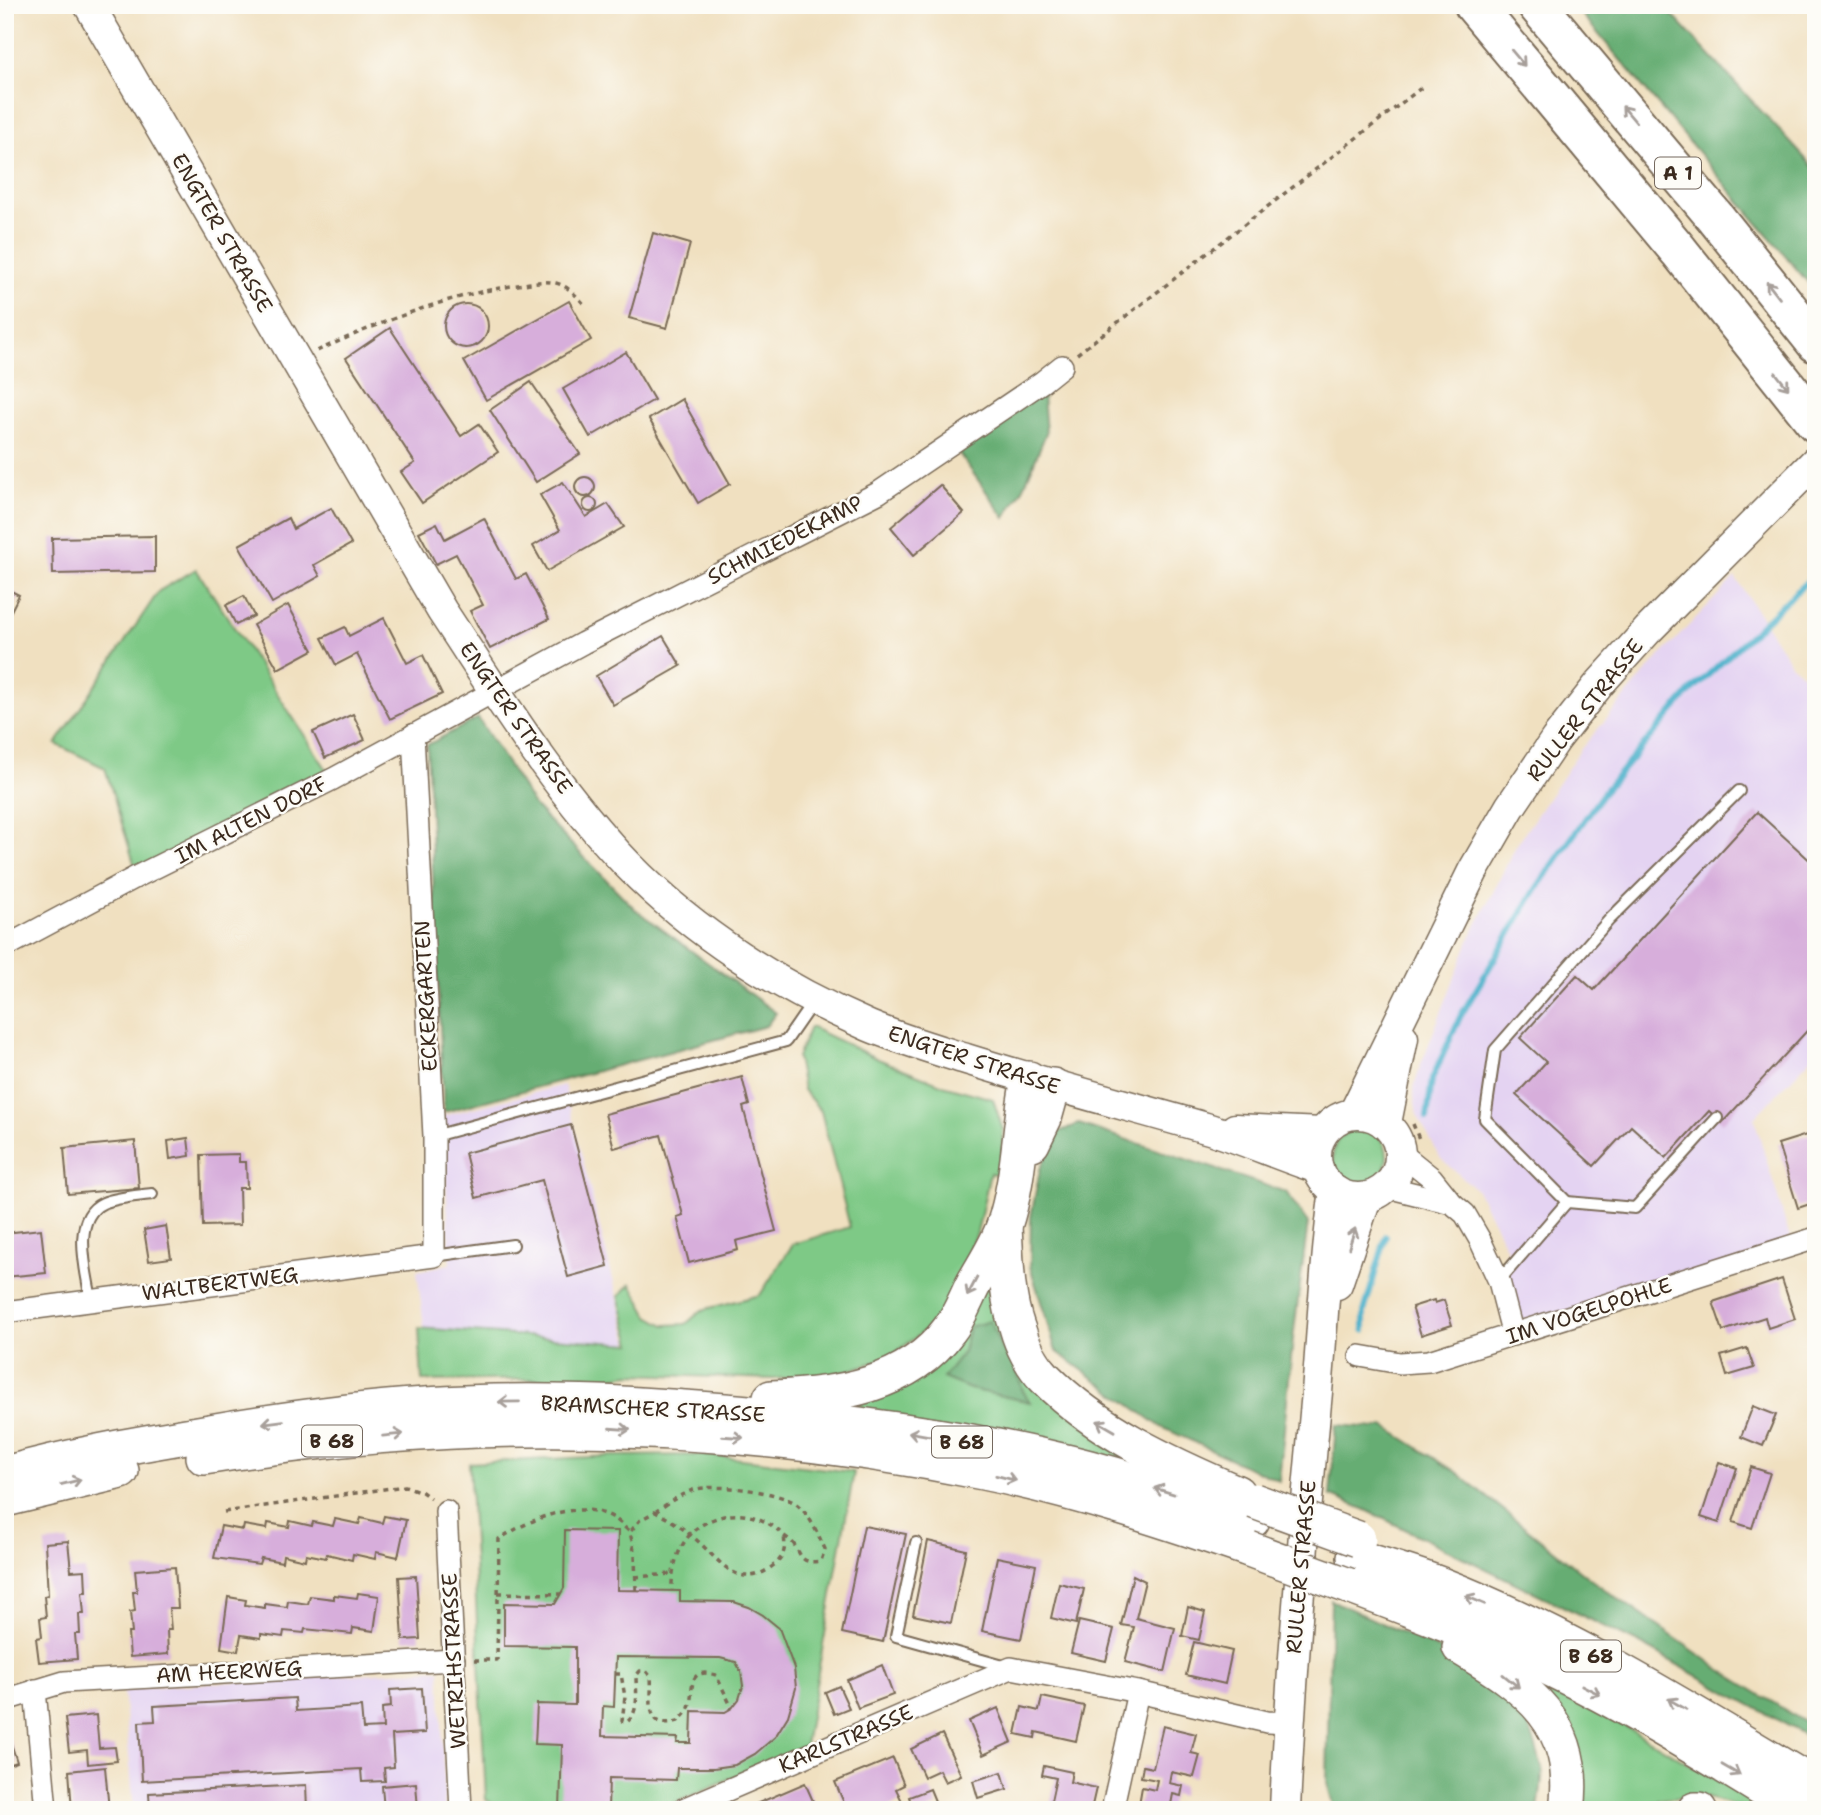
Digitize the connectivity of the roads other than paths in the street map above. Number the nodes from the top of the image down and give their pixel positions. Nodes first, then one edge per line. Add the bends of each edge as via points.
1 (89, 5) edge
2 (1474, 5) edge
3 (1537, 5) edge
4 (1816, 343) edge
5 (1062, 366) road end
6 (1816, 423) edge
7 (1810, 466) edge
8 (496, 692) junction
9 (413, 735) junction
10 (1739, 792) dead end
11 (5, 947) edge
12 (814, 1000) junction
13 (1411, 1000) junction
14 (1041, 1082) junction
15 (1354, 1113) junction
16 (1717, 1118) dead end
17 (1399, 1123) junction
18 (1207, 1128) junction
19 (1322, 1133) junction
20 (434, 1136) junction
21 (1401, 1153) junction
22 (1326, 1180) junction
23 (1377, 1192) junction
24 (152, 1194) dead end
25 (1567, 1202) junction
26 (1452, 1203) junction
27 (1004, 1227) junction
28 (1814, 1243) edge
29 (513, 1245) dead end
30 (435, 1256) junction
31 (1499, 1281) junction
32 (91, 1300) junction
33 (5, 1312) edge
34 (1323, 1324) junction
35 (1513, 1335) junction
36 (1360, 1356) dead end
37 (626, 1403) junction
38 (5, 1474) edge
39 (5, 1499) edge
40 (446, 1511) road end
41 (1252, 1523) junction
42 (916, 1543) dead end
43 (1354, 1560) junction
44 (1394, 1603) junction
45 (454, 1660) junction
46 (1011, 1668) junction
47 (35, 1690) junction
48 (1138, 1692) junction
49 (5, 1700) edge
50 (1289, 1723) junction
51 (1816, 1786) edge
52 (46, 1810) edge
53 (461, 1810) edge
54 (681, 1810) edge
55 (1112, 1810) edge
56 (1286, 1810) edge
57 (1567, 1810) edge
58 (1797, 1810) edge

1 - 8 main road, ENGTER STRASSE via 442,611
2 -> 6 highway, A 1
4 -> 3 highway, A 1
5 - 8 street, SCHMIEDEKAMP via 878,493
7 - 13 main road, RULLER STRASSE via 1648,630 1556,739 1473,870
8 - 9 street, IM ALTEN DORF
8 - 12 main road, ENGTER STRASSE via 570,796 626,864 706,933
9 - 11 street, IM ALTEN DORF
9 - 20 street, ECKERGARTEN
10 - 25 lane via 1609,920 1495,1050 1485,1119
12 - 14 main road, ENGTER STRASSE via 870,1026
12 - 20 lane via 786,1041
13 - 15 main road, RULLER STRASSE
13 - 17 main road, RULLER STRASSE
14 - 18 main road, ENGTER STRASSE
14 - 27 highway
15 - 17 main road
15 - 19 main road via 1342,1116
16 - 25 lane via 1635,1208
17 - 21 main road via 1394,1131
18 - 19 main road, ENGTER STRASSE
18 - 22 main road, ENGTER STRASSE
19 - 22 main road via 1316,1156
20 - 30 street, ECKERGARTEN
21 - 23 main road via 1395,1177
21 - 26 street via 1432,1178
22 - 23 main road via 1355,1198
22 - 34 main road, RULLER STRASSE via 1329,1232
23 - 26 street
34 -> 23 main road, RULLER STRASSE
24 - 32 lane via 100,1204 85,1222 82,1234
25 - 31 lane
26 - 31 street via 1465,1214
27 -> 37 highway via 950,1329 928,1354 888,1378 816,1396 652,1392
41 -> 27 highway via 1187,1472 1097,1421 1044,1377 1016,1325
28 - 35 street, IM VOGELPOHLE
29 - 30 lane
30 - 32 street, WALTBERTWEG
31 - 35 street
32 - 33 street, WALTBERTWEG
34 - 50 main road, RULLER STRASSE
35 - 36 street, IM VOGELPOHLE via 1429,1361 1400,1363
37 -> 38 highway, BRAMSCHER STRASSE / B 68 via 491,1402 340,1413 103,1450
41 -> 37 highway, BRAMSCHER STRASSE / B 68 via 1210,1505 1070,1463 985,1446 874,1427
39 -> 41 highway, BRAMSCHER STRASSE / B 68 via 114,1472 260,1448 416,1433 602,1428 873,1452 985,1472 1110,1503
40 - 45 street, WETRIHSTRASSE
41 - 43 highway, bridge
41 - 43 highway, B 68, bridge
42 - 46 lane via 896,1636
43 - 44 highway, B 68
51 -> 43 highway, B 68 via 1577,1648 1441,1585 1429,1567
44 -> 57 highway via 1415,1624 1491,1665 1534,1700 1558,1731 1567,1756
44 -> 58 highway, B 68 via 1548,1667
45 - 47 street, AM HEERWEG via 75,1681
45 - 53 street, WETRIHSTRASSE
46 - 48 street
46 - 54 street, KARLSTRASSE
47 - 49 street, AM HEERWEG
47 - 52 street
48 - 50 street
48 - 55 street
50 - 56 main road, RULLER STRASSE

